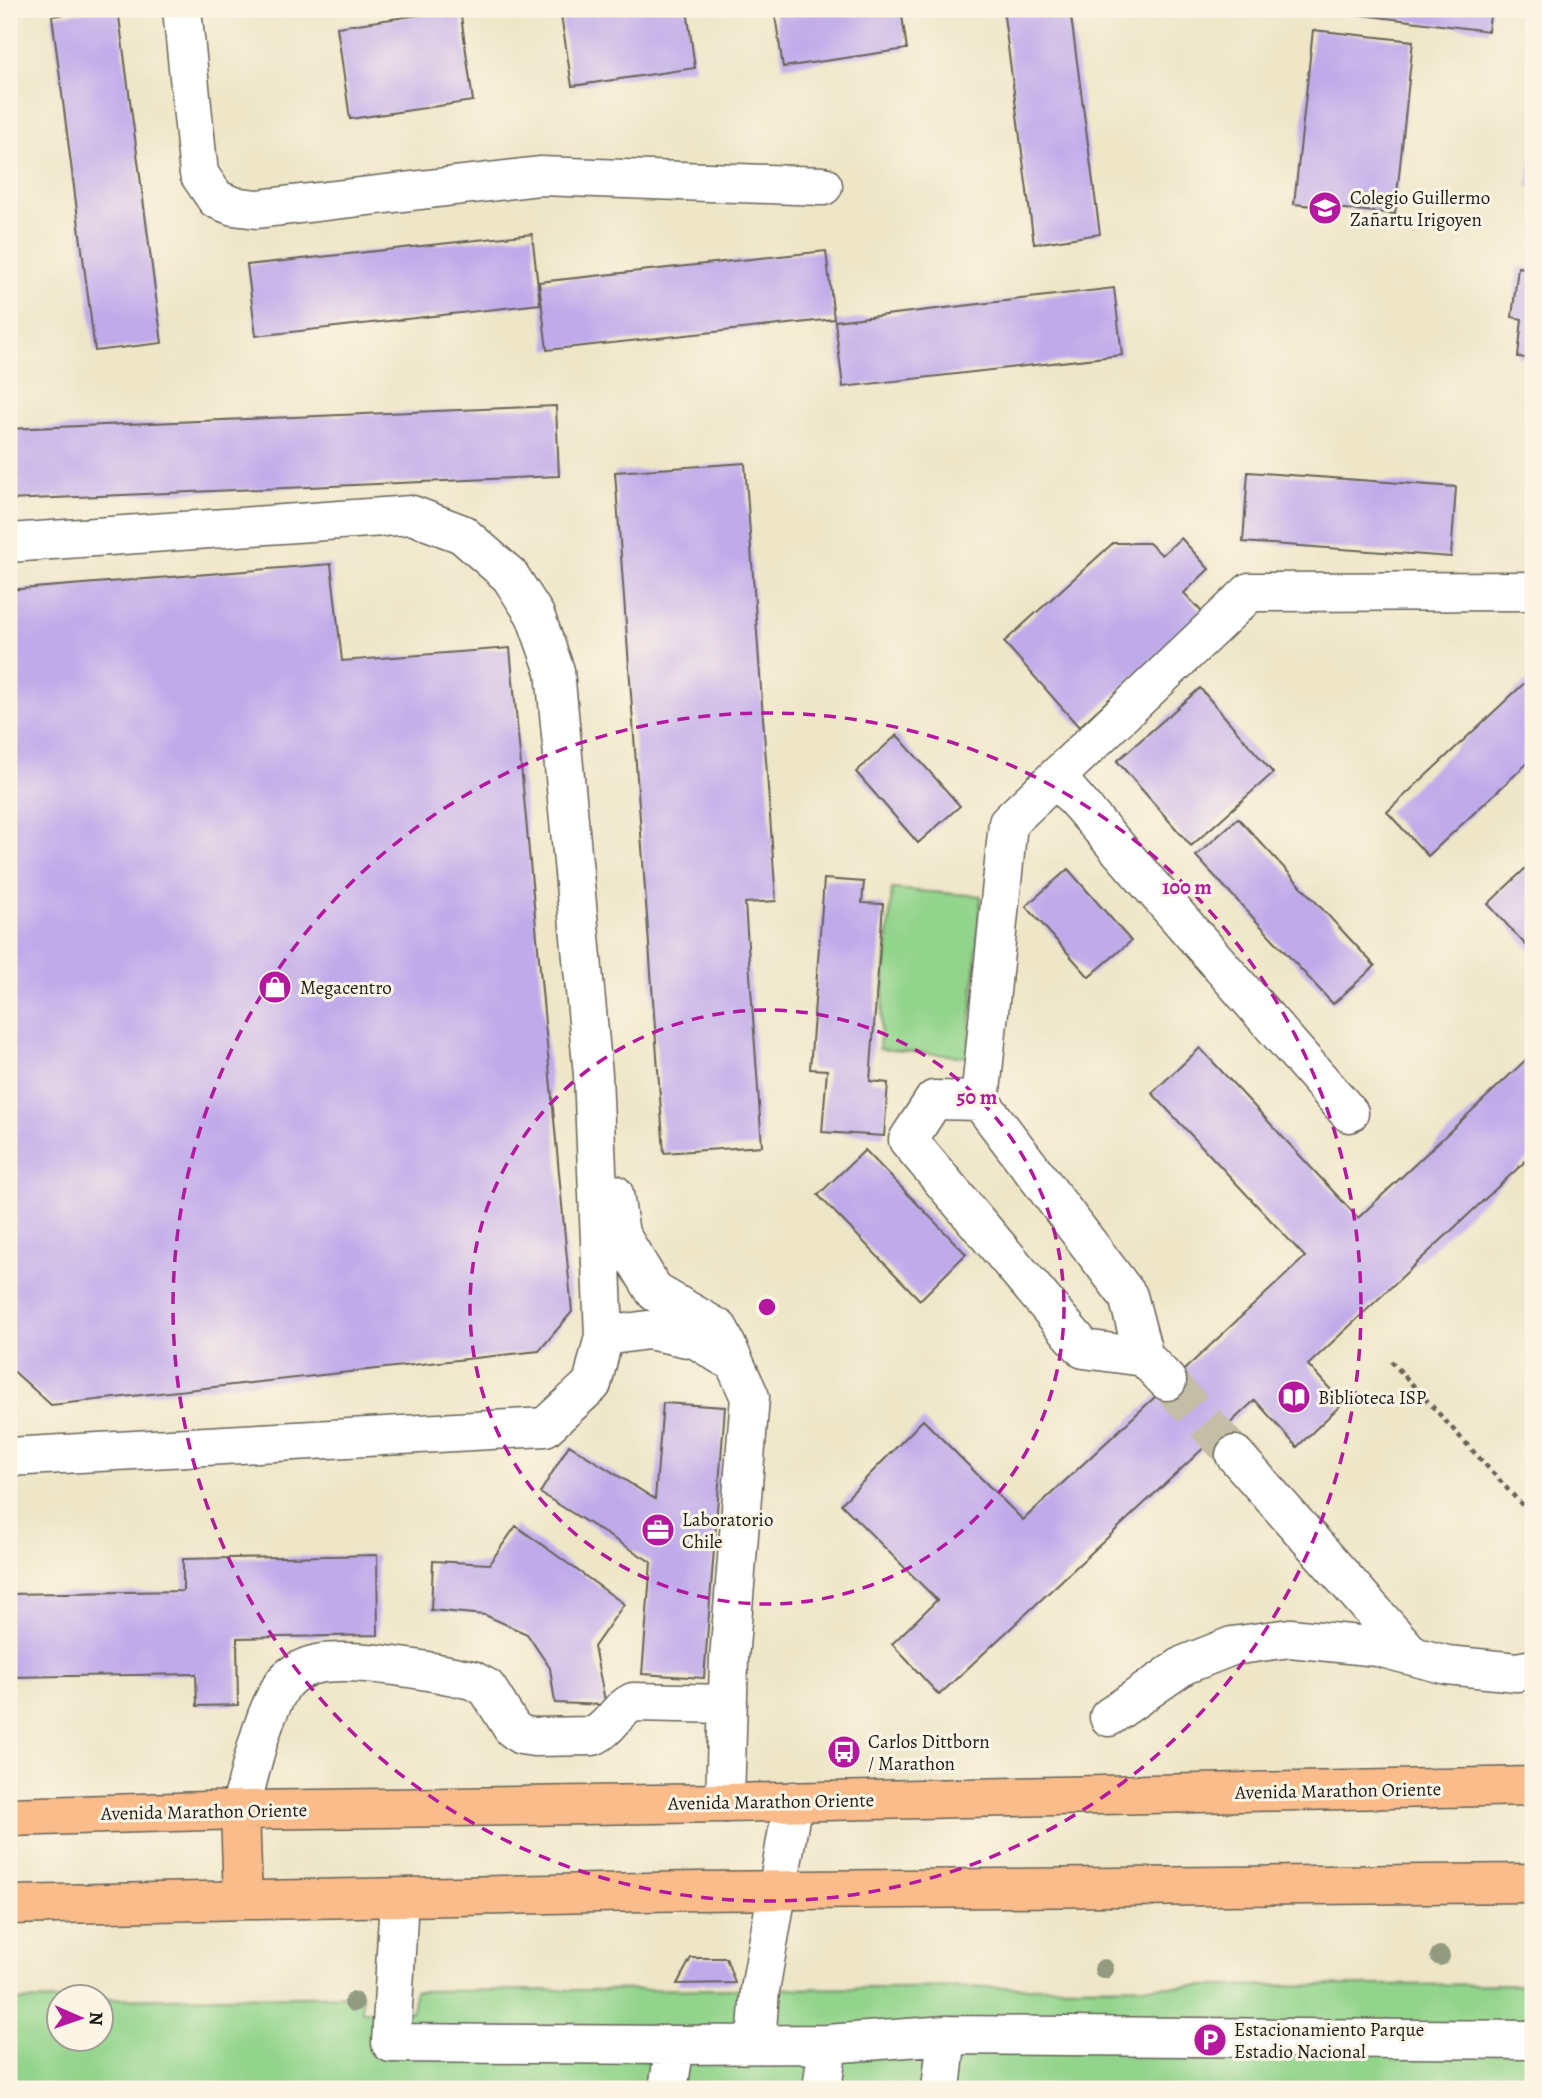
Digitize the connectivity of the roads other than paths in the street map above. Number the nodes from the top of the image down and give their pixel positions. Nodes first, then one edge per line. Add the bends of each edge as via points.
1 (182, 9) edge
2 (823, 186) dead end
3 (9, 543) edge
4 (1533, 591) edge
5 (1056, 777) junction
6 (593, 1075) junction
7 (980, 1101) junction
8 (1349, 1113) dead end
9 (604, 1336) junction
10 (750, 1397) junction
11 (1234, 1455) tunnel mouth
12 (9, 1457) edge
13 (1413, 1656) junction
14 (1533, 1669) edge
15 (728, 1704) junction
16 (1109, 1717) dead end
17 (1533, 1786) edge
18 (793, 1801) junction
19 (724, 1803) junction
20 (240, 1810) junction
21 (9, 1816) edge
22 (1533, 1883) edge
23 (778, 1890) junction
24 (399, 1898) junction
25 (243, 1900) junction
26 (9, 1905) edge
27 (947, 2035) junction
28 (1533, 2040) edge
29 (756, 2044) junction
30 (828, 2044) junction
31 (675, 2045) junction
32 (668, 2089) edge
33 (822, 2089) edge
34 (941, 2089) edge

1 - 2 street via 199,174 216,199 233,206 257,209 540,176
3 - 6 street via 412,515 462,534 510,576 535,615 555,671
4 - 5 street via 1250,592
5 - 7 street via 1008,822
5 - 8 street
6 - 9 street
6 - 10 street via 621,1234 655,1292 719,1329
7 - 7 street via 934,1100 908,1140 1084,1349 1155,1369 1128,1296
9 - 10 street via 648,1330 697,1340 725,1357
9 - 12 street via 592,1384 545,1427
10 - 15 street
11 - 13 street
13 - 14 street via 1447,1665 1517,1672
13 - 16 street via 1378,1647 1290,1637 1233,1646 1184,1665
15 - 19 street
15 - 20 street via 633,1702 593,1736 534,1737 512,1728 487,1688 472,1680 358,1663 317,1664 298,1670 282,1685 267,1717
17 - 18 main road, Avenida Marathon Oriente
18 - 19 main road, Avenida Marathon Oriente
18 - 23 street
19 - 20 main road, Avenida Marathon Oriente
20 - 21 main road, Avenida Marathon Oriente
20 - 25 main road
22 - 23 main road
23 - 24 main road
23 - 29 street via 760,1990
24 - 25 main road
24 - 31 street via 391,2043
25 - 26 main road
27 - 28 street
27 - 30 street
27 - 34 street
29 - 30 street
29 - 31 street
30 - 33 street
31 - 32 street

